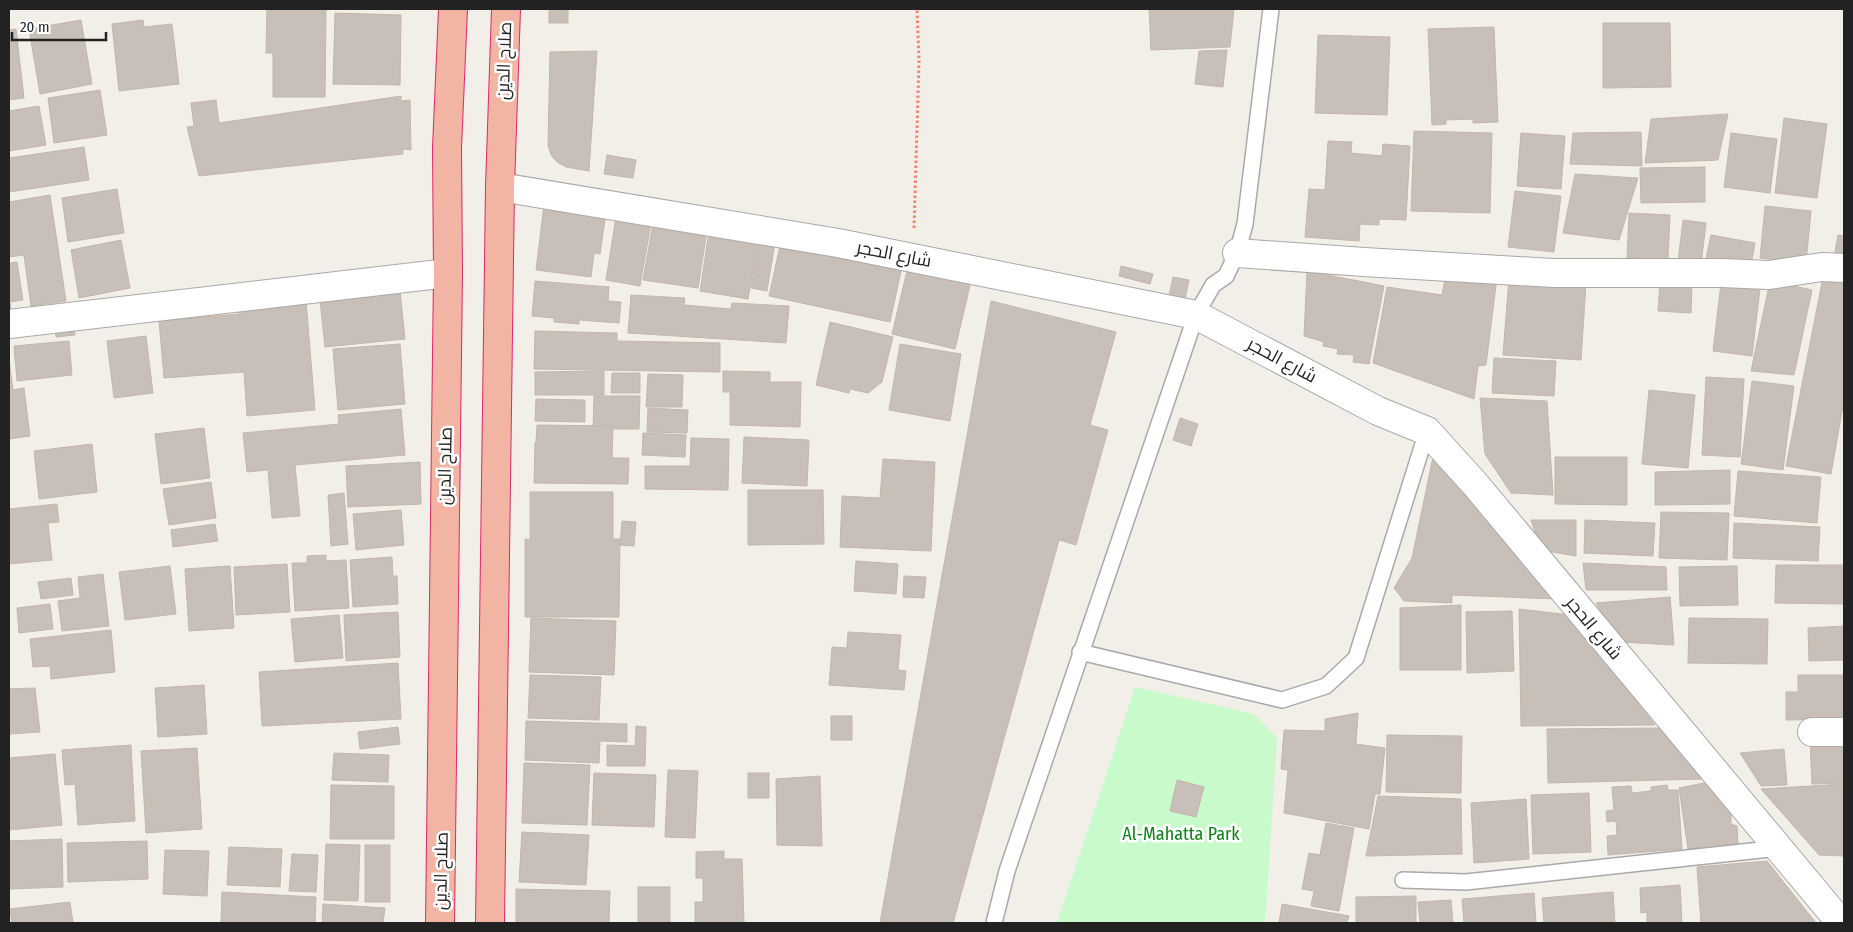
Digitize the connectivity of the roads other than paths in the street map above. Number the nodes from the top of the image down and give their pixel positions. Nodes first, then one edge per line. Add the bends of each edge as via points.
1 (453, 9) edge
2 (506, 9) edge
3 (1271, 9) edge
4 (500, 187) junction
5 (1237, 253) junction
6 (1844, 268) edge
7 (448, 274) junction
8 (1196, 315) junction
9 (9, 324) edge
10 (1427, 431) junction
11 (1080, 652) junction
12 (1812, 732) dead end
13 (1844, 732) edge
14 (1779, 848) junction
15 (1404, 880) dead end
16 (440, 923) edge
17 (490, 923) edge
18 (994, 923) edge
19 (1840, 923) edge

1 - 7 highway, صلاح الدين via 447,148
2 - 4 highway, صلاح الدين
3 - 5 lane via 1245,224
4 - 8 street, شارع الحجر via 838,243
4 - 17 highway, صلاح الدين
5 - 6 street via 1554,273 1769,275 1822,267
5 - 8 lane via 1226,276 1213,285
7 - 9 street
7 - 16 highway, صلاح الدين
8 - 10 street, شارع الحجر via 1378,411
8 - 11 lane
10 - 11 lane via 1356,658 1326,686 1282,700
10 - 14 street, شارع الحجر
11 - 18 lane via 1007,871
12 - 13 street
14 - 15 lane via 1466,882
14 - 19 street, شارع الحجر

